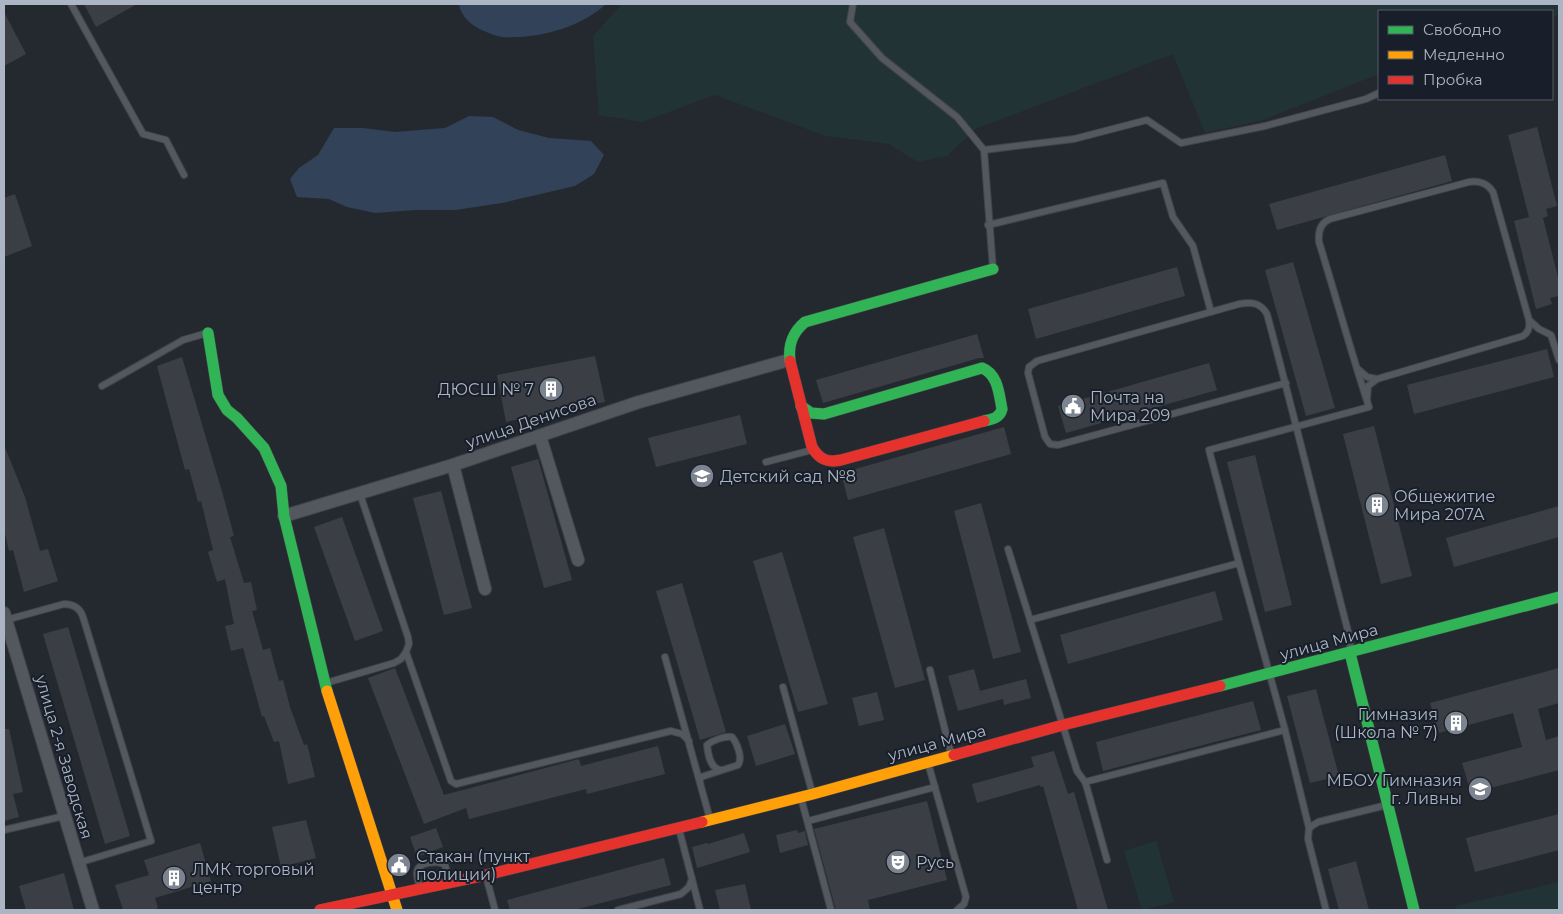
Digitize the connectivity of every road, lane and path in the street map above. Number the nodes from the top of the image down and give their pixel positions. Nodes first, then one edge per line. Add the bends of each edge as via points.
1 (72, 4) edge
2 (853, 4) edge
3 (1378, 93) edge
4 (984, 150) junction
5 (184, 174) dead end
6 (988, 225) junction
7 (993, 269) joint
8 (1211, 312) junction
9 (1530, 320) junction
10 (208, 333) joint
11 (789, 360) junction
12 (1559, 360) edge
13 (1358, 368) junction
14 (1377, 378) junction
15 (1286, 383) junction
16 (102, 386) dead end
17 (1367, 400) junction
18 (801, 406) junction
19 (824, 414) junction
20 (1297, 426) junction
21 (809, 434) junction
22 (540, 436) junction
23 (814, 450) junction
24 (766, 462) dead end
25 (453, 465) junction
26 (360, 494) junction
27 (284, 516) junction
28 (1008, 549) dead end
29 (578, 560) dead end
30 (1239, 563) junction
31 (485, 589) dead end
32 (1559, 597) edge
33 (5, 617) edge
34 (1030, 620) junction
35 (9, 650) edge
36 (406, 652) junction
37 (1350, 653) junction
38 (665, 657) dead end
39 (930, 670) dead end
40 (1269, 674) junction
41 (325, 684) junction
42 (783, 687) dead end
43 (1063, 725) junction
44 (1285, 730) junction
45 (688, 741) junction
46 (951, 756) junction
47 (928, 762) junction
48 (721, 770) junction
49 (1085, 782) junction
50 (700, 783) junction
51 (935, 787) junction
52 (807, 795) junction
53 (1388, 805) junction
54 (64, 816) junction
55 (710, 820) junction
56 (808, 821) junction
57 (679, 828) junction
58 (1309, 828) junction
59 (4, 830) edge
60 (1107, 860) dead end
61 (78, 863) junction
62 (486, 875) junction
63 (692, 879) junction
64 (450, 883) junction
65 (420, 889) junction
66 (393, 894) junction
67 (93, 910) edge
68 (320, 910) edge
69 (397, 910) edge
70 (495, 910) edge
71 (618, 910) edge
72 (700, 910) edge
73 (831, 910) edge
74 (957, 910) edge
75 (1326, 910) edge
76 (1414, 910) edge

1 - 5 lane via 143,134 166,140
2 - 4 lane via 850,22 882,58 957,117
3 - 4 lane via 1265,126 1181,143 1147,120 1074,139
4 - 6 lane
6 - 7 lane
6 - 8 lane via 1163,183 1172,217 1193,246
7 - 11 street via 805,322 793,333
8 - 15 lane via 1249,302 1262,307 1267,314
8 - 15 lane via 1038,361 1029,367 1028,377 1046,441 1053,445 1063,444
9 - 12 lane via 1551,335
9 - 13 lane via 1493,192 1484,184 1470,182 1330,219 1320,228 1319,242
9 - 14 lane via 1529,330 1523,336
10 - 16 lane via 183,340
10 - 27 street via 218,395 227,410 264,448 281,486
11 - 18 street
11 - 22 street, улица Денисова via 639,402
13 - 14 lane via 1368,377
13 - 17 lane
14 - 17 lane via 1368,386
15 - 20 lane
17 - 20 lane via 1370,407
18 - 19 street via 811,413
18 - 21 street
19 - 21 street via 814,421
19 - 23 street via 980,368 993,375 1002,410 996,418 833,462 821,459
20 - 30 lane via 1209,450
20 - 37 lane via 1350,640
21 - 23 street
22 - 25 street, улица Денисова
22 - 29 street
23 - 24 lane
25 - 26 street, улица Денисова
25 - 31 street
26 - 27 street, улица Денисова
26 - 36 lane via 408,637
27 - 41 street
28 - 34 lane
30 - 34 lane
30 - 40 lane
32 - 37 street, улица Мира
33 - 35 street, улица 2-я Заводская
33 - 61 lane via 64,604 78,608 151,841
34 - 43 lane
35 - 54 street, улица 2-я Заводская
36 - 41 lane via 394,663
36 - 45 lane via 451,781 456,784 671,731 682,734
37 - 40 street, улица Мира
37 - 53 street
38 - 45 lane
39 - 46 lane
40 - 43 street, улица Мира
40 - 44 lane
41 - 66 street
42 - 52 lane
43 - 46 street, улица Мира
43 - 49 lane via 1077,771
44 - 49 lane
44 - 58 lane
45 - 50 lane
46 - 47 street, улица Мира
47 - 51 lane
47 - 52 street, улица Мира
48 - 48 lane via 740,762 732,737 707,745 713,766
48 - 50 lane via 702,776
49 - 60 lane
50 - 55 lane
51 - 56 lane
51 - 74 lane via 966,897 963,906
52 - 55 street, улица Мира
52 - 56 lane
53 - 58 lane via 1318,822
53 - 76 street
54 - 59 lane
54 - 61 street, улица 2-я Заводская
55 - 57 street, улица Мира
56 - 73 lane
57 - 62 street, улица Мира
57 - 63 lane
58 - 75 lane via 1308,839
61 - 67 street, улица 2-я Заводская
62 - 64 street, улица Мира
62 - 70 lane
63 - 71 lane via 681,894
63 - 72 lane
64 - 65 street, улица Мира
64 - 65 lane via 444,865 438,862 418,868
65 - 66 street, улица Мира
66 - 68 street, улица Мира
66 - 69 street

